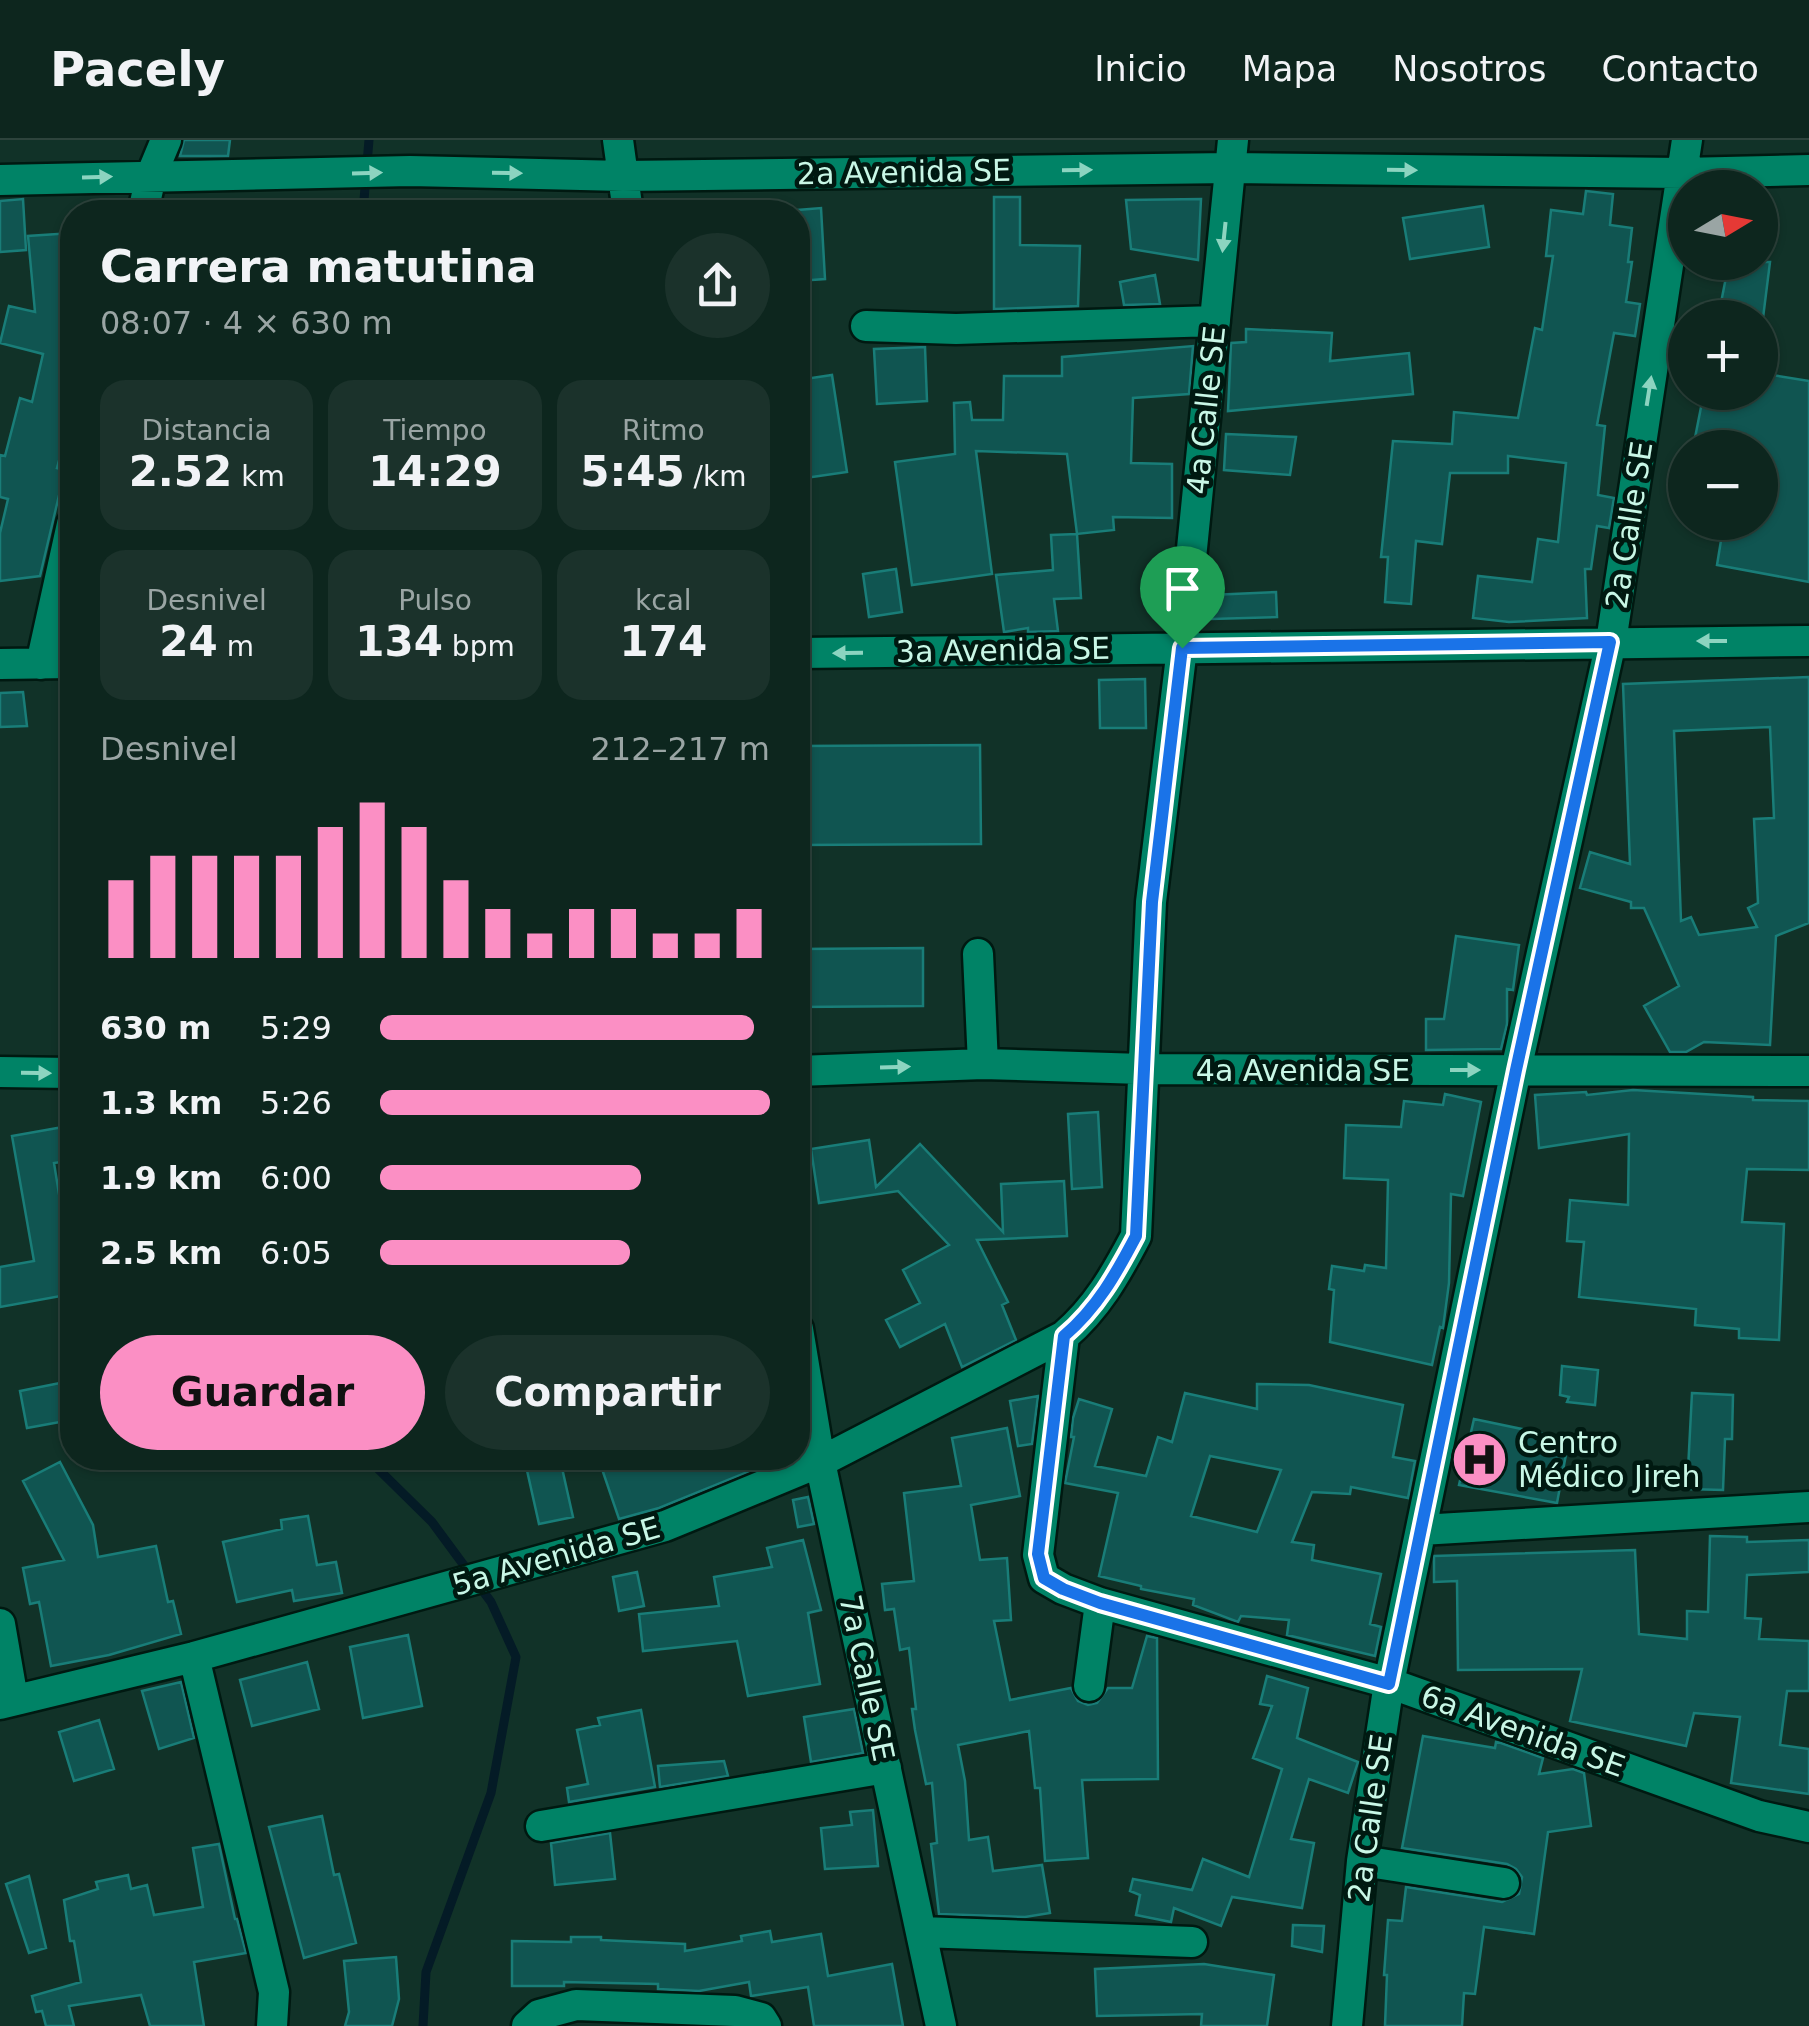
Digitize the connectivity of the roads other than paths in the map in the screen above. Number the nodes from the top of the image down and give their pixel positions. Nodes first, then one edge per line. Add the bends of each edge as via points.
1 (166, 140) edge
2 (618, 140) edge
3 (1687, 140) edge
4 (1232, 154) edge
5 (1682, 170) edge
6 (1809, 170) edge
7 (1778, 171) edge
8 (1668, 172) edge
9 (151, 176) junction
10 (623, 176) junction
11 (0, 180) edge
12 (146, 200) edge
13 (626, 200) edge
14 (1668, 264) edge
15 (1215, 321) junction
16 (866, 326) dead end
17 (60, 578) edge
18 (1809, 640) edge
19 (1610, 642) junction
20 (1182, 648) junction
21 (810, 653) edge
22 (60, 663) edge
23 (0, 664) edge
24 (41, 664) junction
25 (978, 954) dead end
26 (983, 1064) junction
27 (1142, 1070) junction
28 (1516, 1070) junction
29 (810, 1071) edge
30 (1809, 1071) edge
31 (0, 1072) edge
32 (60, 1073) edge
33 (1072, 1329) junction
34 (810, 1402) edge
35 (820, 1462) junction
36 (810, 1466) edge
37 (801, 1470) edge
38 (1809, 1508) edge
39 (1422, 1530) junction
40 (1100, 1603) junction
41 (0, 1624) edge
42 (194, 1656) junction
43 (1389, 1684) junction
44 (1089, 1686) dead end
45 (7, 1702) edge
46 (886, 1768) junction
47 (541, 1826) dead end
48 (1809, 1826) edge
49 (1362, 1862) junction
50 (1504, 1882) dead end
51 (921, 1932) junction
52 (1192, 1942) dead end
53 (611, 2016) edge
54 (272, 2026) edge
55 (526, 2026) edge
56 (766, 2026) edge
57 (941, 2026) edge
58 (1347, 2026) edge

1 - 9 street
2 - 10 street
3 - 5 street, 2a Calle SE
4 -> 8 street, 2a Avenida SE
10 -> 4 street, 2a Avenida SE
4 -> 15 street, 4a Calle SE
6 - 7 street, 2a Avenida SE
9 -> 10 street, 2a Avenida SE
11 -> 9 street, 2a Avenida SE
9 - 12 street
10 - 13 street
19 -> 14 street, 2a Calle SE
15 - 16 street
15 - 20 street, 4a Calle SE
17 - 24 street
18 -> 19 street, 3a Avenida SE
19 - 20 street, 3a Avenida SE
19 - 28 street, 2a Calle SE
20 -> 21 street, 3a Avenida SE
20 - 27 street, 4a Calle SE via 1152,902
22 - 24 street
23 - 24 street
25 - 26 street
26 - 27 street, 4a Avenida SE
29 -> 26 street, 4a Avenida SE
27 -> 28 street, 4a Avenida SE
27 - 33 street, 4a Calle SE via 1136,1236 1111,1285
28 - 30 street, 4a Avenida SE
28 - 39 street, 2a Calle SE
31 -> 32 street
33 - 35 street, 5a Avenida SE
33 - 40 street, 6a Avenida SE via 1038,1554 1044,1578
34 - 35 street, 7a Calle SE
35 - 36 street, 5a Avenida SE
35 - 46 street, 7a Calle SE
37 - 42 street, 5a Avenida SE via 665,1526
38 - 39 street
39 - 43 street, 2a Calle SE
40 - 43 street, 6a Avenida SE
40 - 44 street
41 - 45 street
42 - 45 street, 5a Avenida SE
42 - 54 street via 274,1992
43 - 48 street, 6a Avenida SE via 1759,1816
43 - 49 street, 2a Calle SE
46 - 47 street
46 - 51 street, 7a Calle SE
49 - 50 street
49 - 58 street, 2a Calle SE
51 - 52 street
51 - 57 street, 7a Calle SE
53 - 55 street via 576,2005 538,2015
53 - 56 street via 735,2011 761,2018

